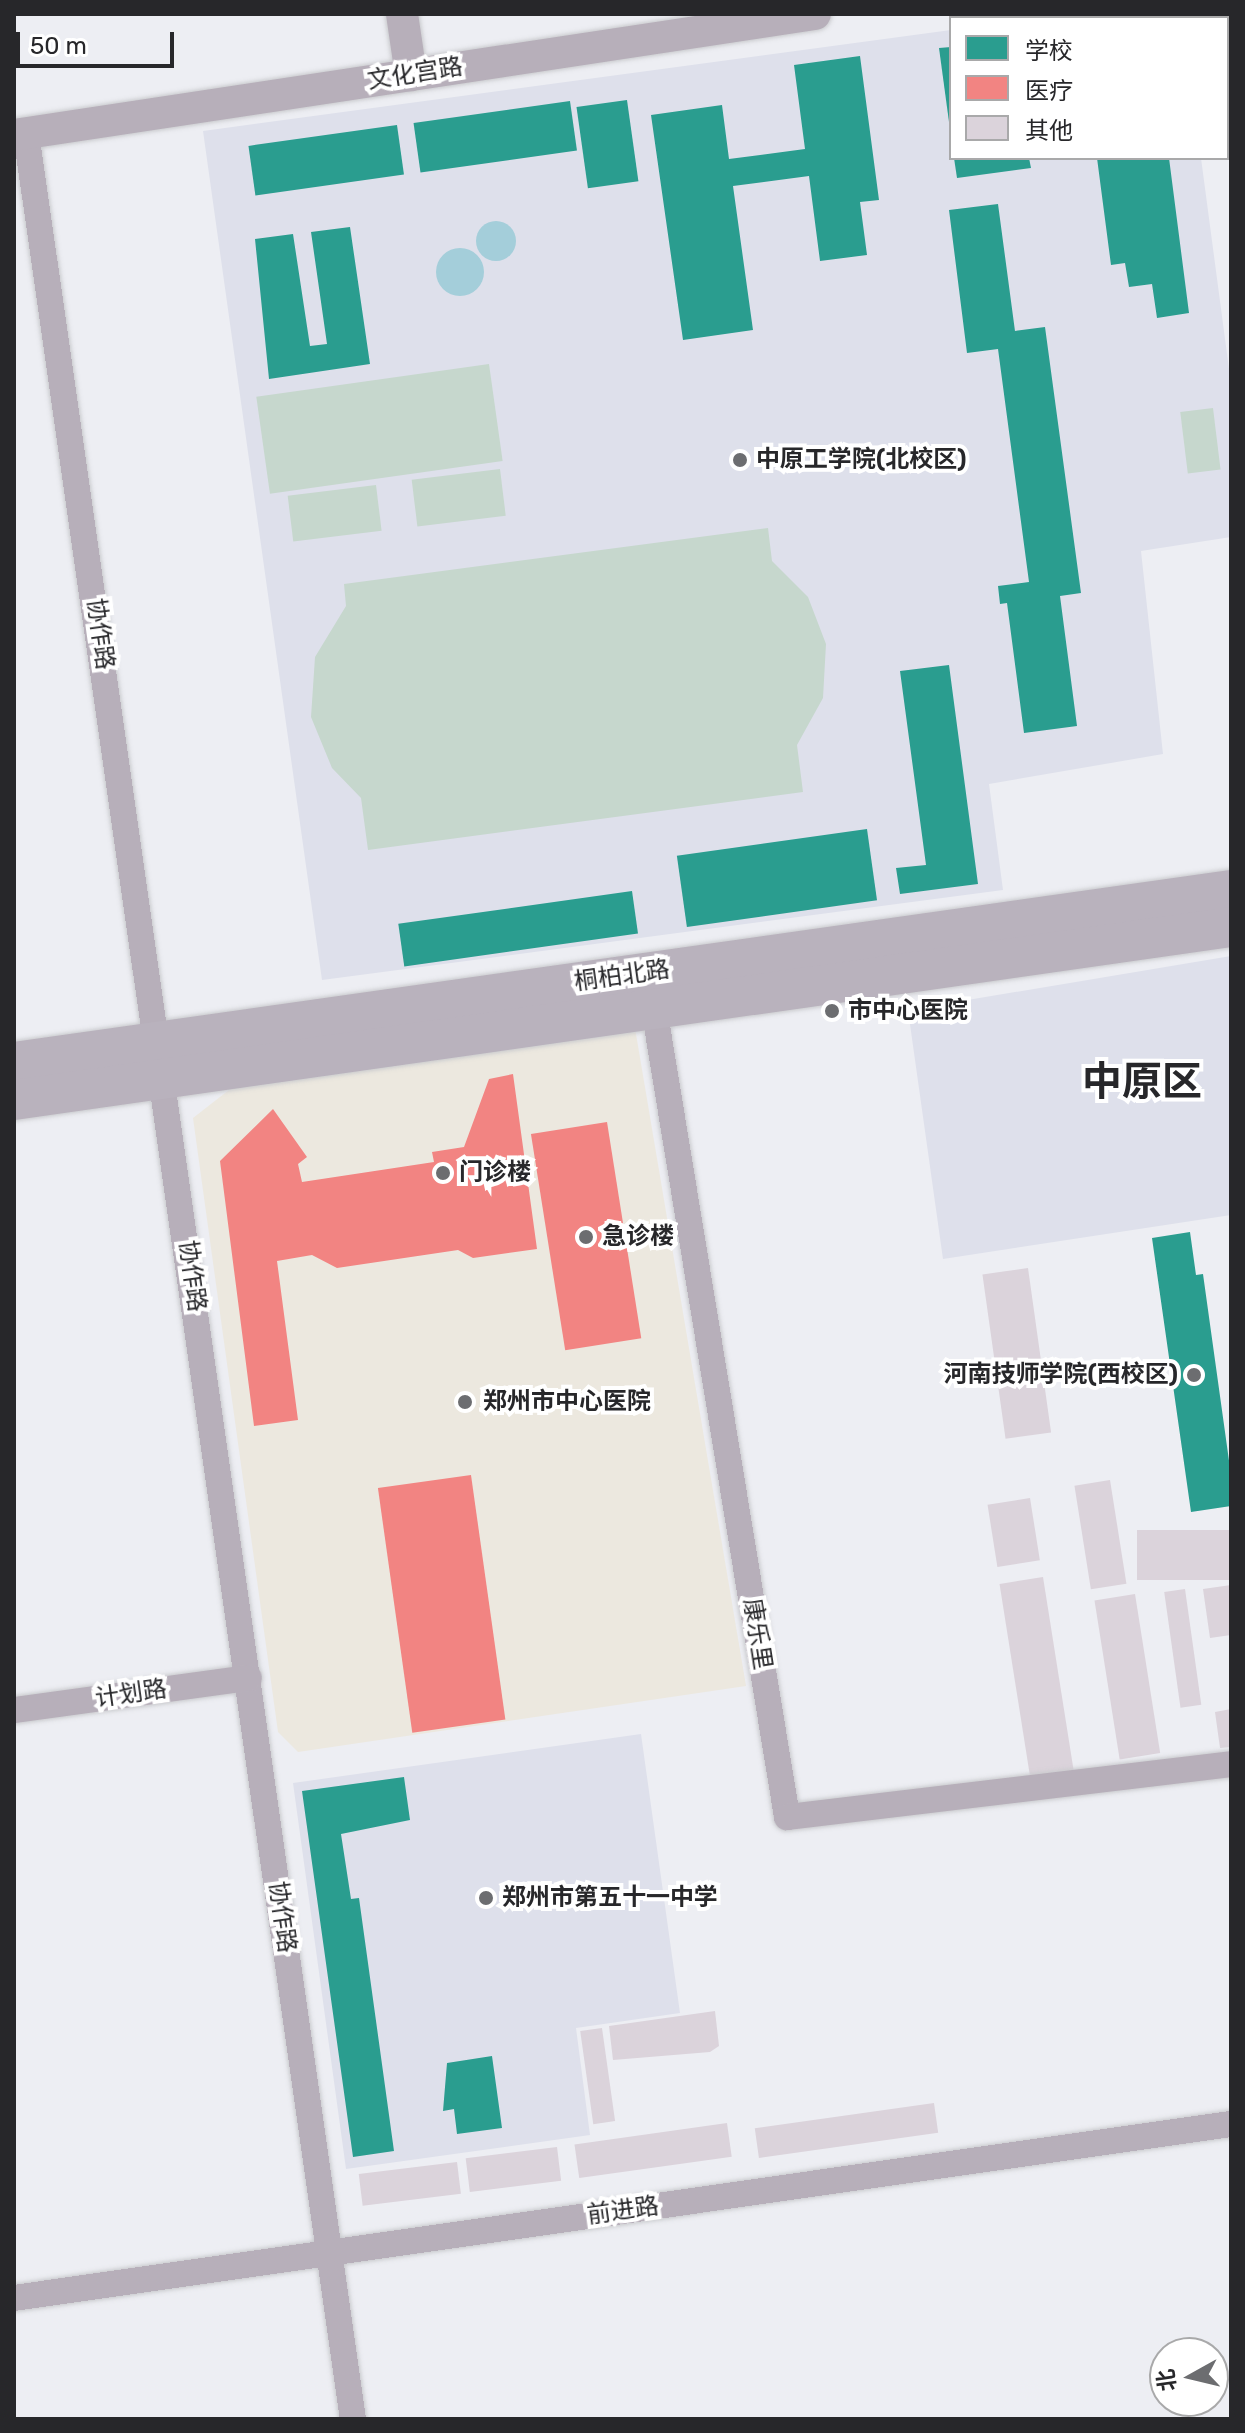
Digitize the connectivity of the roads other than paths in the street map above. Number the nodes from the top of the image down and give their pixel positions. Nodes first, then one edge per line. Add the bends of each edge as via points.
1 (402, 14) edge
2 (815, 14) edge
3 (1230, 14) edge
4 (1231, 21) edge
5 (411, 75) junction
6 (20, 134) edge
7 (1231, 890) edge
8 (1231, 927) edge
9 (654, 1008) junction
10 (162, 1060) junction
11 (14, 1062) edge
12 (14, 1100) edge
13 (249, 1678) junction
14 (14, 1710) edge
15 (1231, 1764) edge
16 (1231, 2124) edge
17 (330, 2253) junction
18 (14, 2298) edge
19 (353, 2419) edge

1 - 5 street
2 - 5 street, 文化宫路
3 - 4 main road
5 - 6 street, 文化宫路
6 - 10 street, 协作路
7 - 10 main road, 桐柏北路
8 - 9 main road, 桐柏北路
9 - 10 main road, 桐柏北路
9 - 15 street, 康乐里 via 787,1817
10 - 11 main road, 桐柏北路
10 - 12 main road, 桐柏北路
10 - 13 street, 协作路
13 - 14 street, 计划路
13 - 17 street, 协作路
16 - 17 street, 前进路
17 - 18 street, 前进路
17 - 19 street, 协作路

